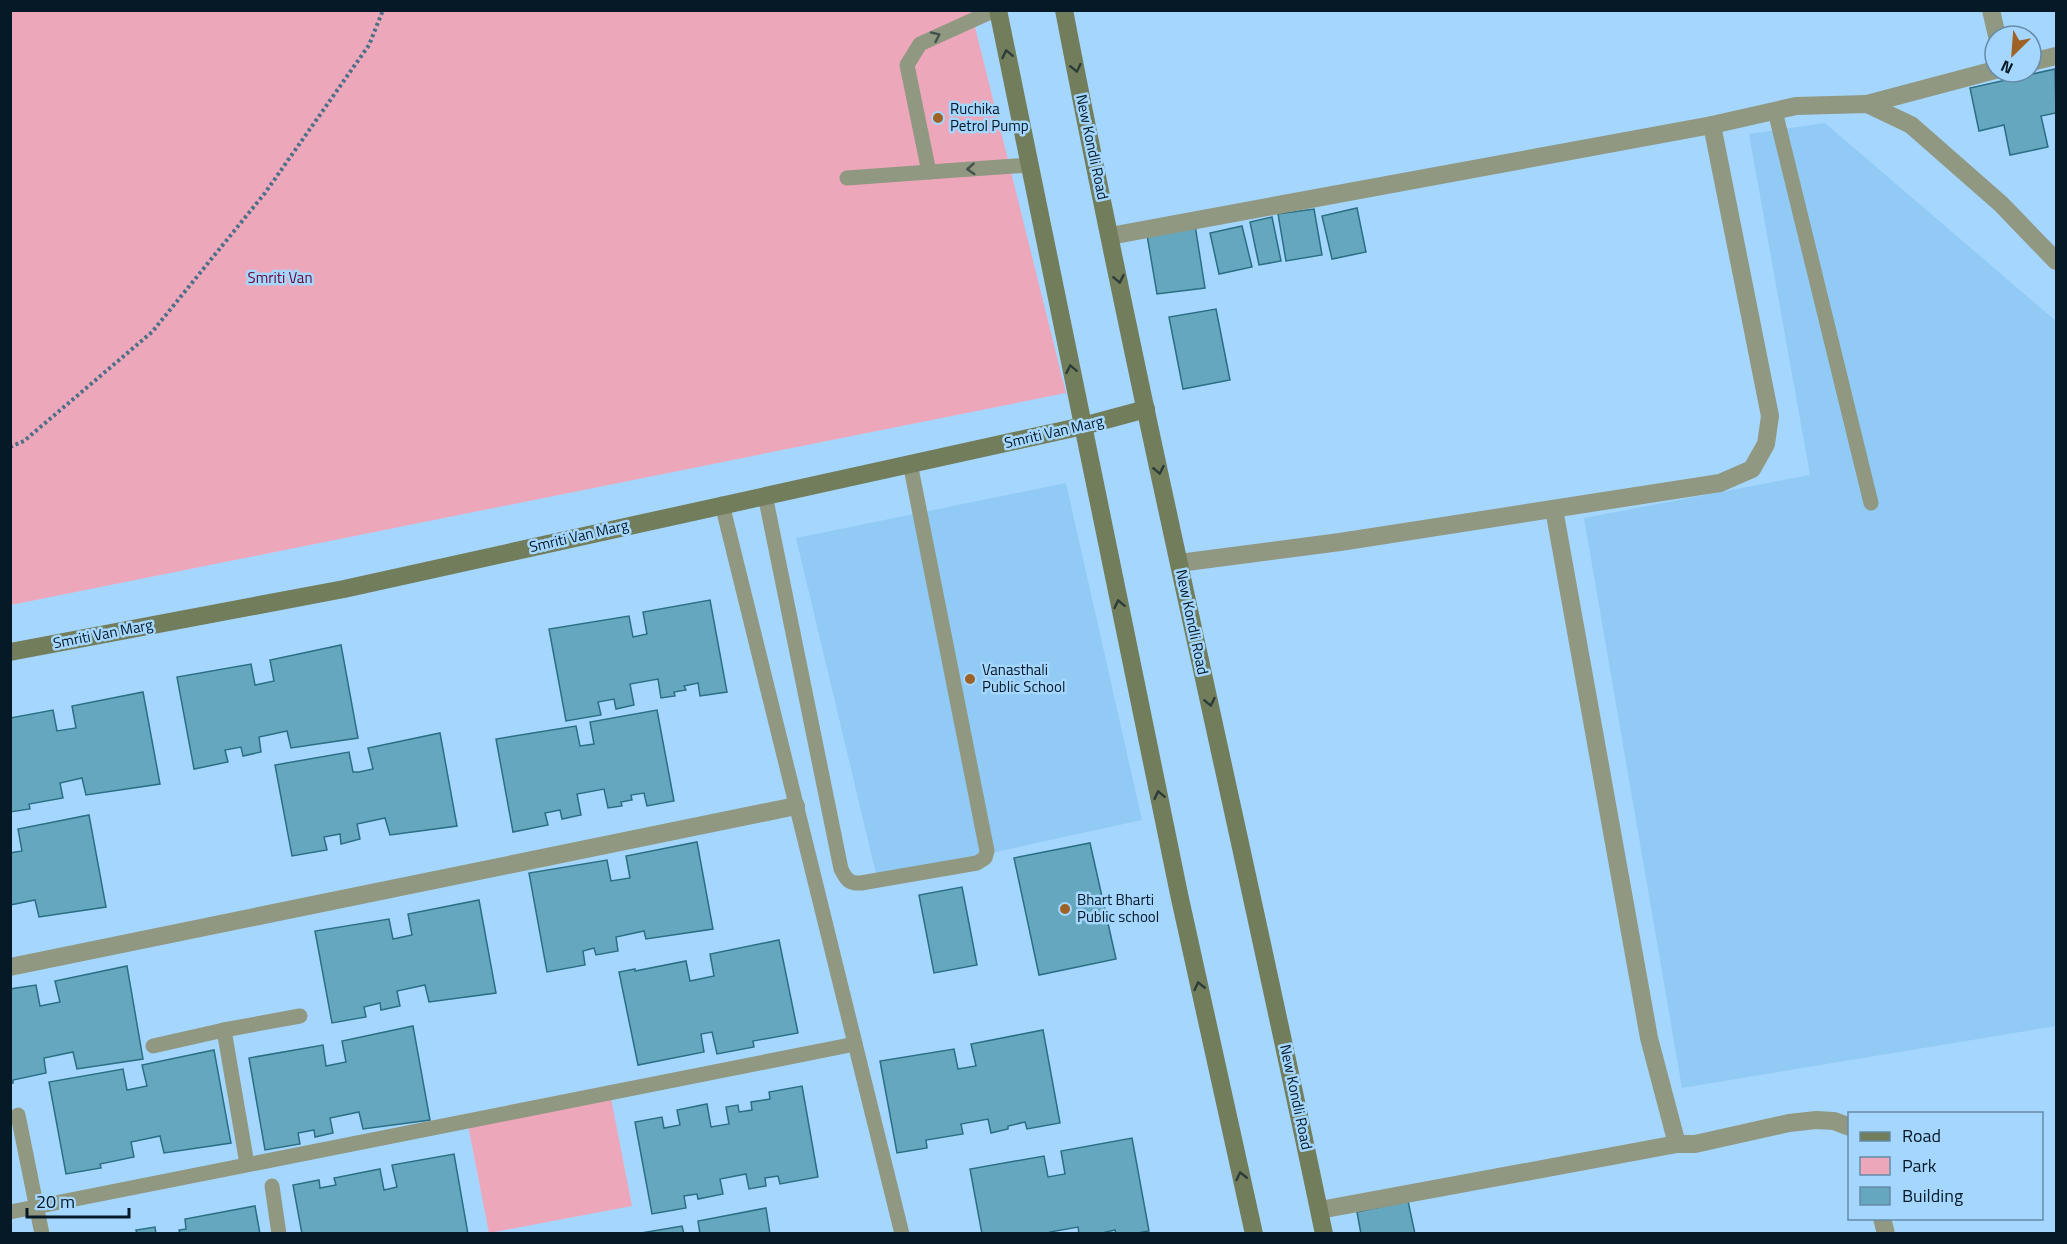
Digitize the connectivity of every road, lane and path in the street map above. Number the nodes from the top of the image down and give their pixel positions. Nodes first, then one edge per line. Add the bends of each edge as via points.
1 (383, 10) edge
2 (996, 10) edge
3 (1064, 10) edge
4 (1983, 73) edge
5 (1867, 104) junction
6 (1775, 111) junction
7 (1712, 125) junction
8 (1030, 165) junction
9 (929, 172) junction
10 (847, 178) dead end
11 (1110, 236) junction
12 (2056, 261) edge
13 (1146, 409) junction
14 (1083, 426) junction
15 (10, 447) edge
16 (910, 463) junction
17 (765, 495) junction
18 (1871, 503) dead end
19 (722, 504) junction
20 (1554, 509) junction
21 (1179, 562) junction
22 (10, 652) edge
23 (796, 806) junction
24 (10, 967) edge
25 (300, 1016) dead end
26 (224, 1030) junction
27 (855, 1044) junction
28 (153, 1046) dead end
29 (18, 1115) dead end
30 (1848, 1126) edge
31 (1677, 1144) junction
32 (247, 1164) junction
33 (272, 1186) dead end
34 (37, 1206) junction
35 (1320, 1210) junction
36 (10, 1212) edge
37 (42, 1233) edge
38 (279, 1233) edge
39 (902, 1233) edge
40 (1254, 1233) edge
41 (1324, 1233) edge

1 - 15 path via 369,45 265,193 152,332 24,441
8 -> 2 street
9 -> 2 lane via 907,65 920,44
3 -> 11 street, New Kondli Road
4 - 5 street
5 - 6 street via 1796,106
5 - 12 street via 1911,125 2001,204
6 - 7 street
6 - 18 lane
7 - 11 street
7 - 20 street via 1770,416 1766,444 1752,469 1720,483
8 -> 9 lane
14 -> 8 street
9 - 10 lane
11 -> 13 street, New Kondli Road
13 - 14 street, Smriti Van Marg
13 -> 21 street, New Kondli Road
14 - 16 street, Smriti Van Marg
40 -> 14 street via 1179,894
16 - 17 street, Smriti Van Marg
16 - 17 lane via 987,852 977,863 854,884 846,880
17 - 19 street, Smriti Van Marg
19 - 22 street, Smriti Van Marg via 344,589
19 - 23 lane
20 - 21 street
20 - 31 street via 1649,1038
21 -> 35 street, New Kondli Road
23 - 24 street
23 - 27 lane
25 - 26 lane
26 - 28 lane
26 - 32 lane
27 - 32 lane
27 - 39 lane
29 - 34 lane
30 - 31 street via 1816,1120 1695,1144
31 - 35 street
32 - 34 lane
33 - 38 lane
34 - 36 lane
34 - 37 lane
35 - 41 street, New Kondli Road

